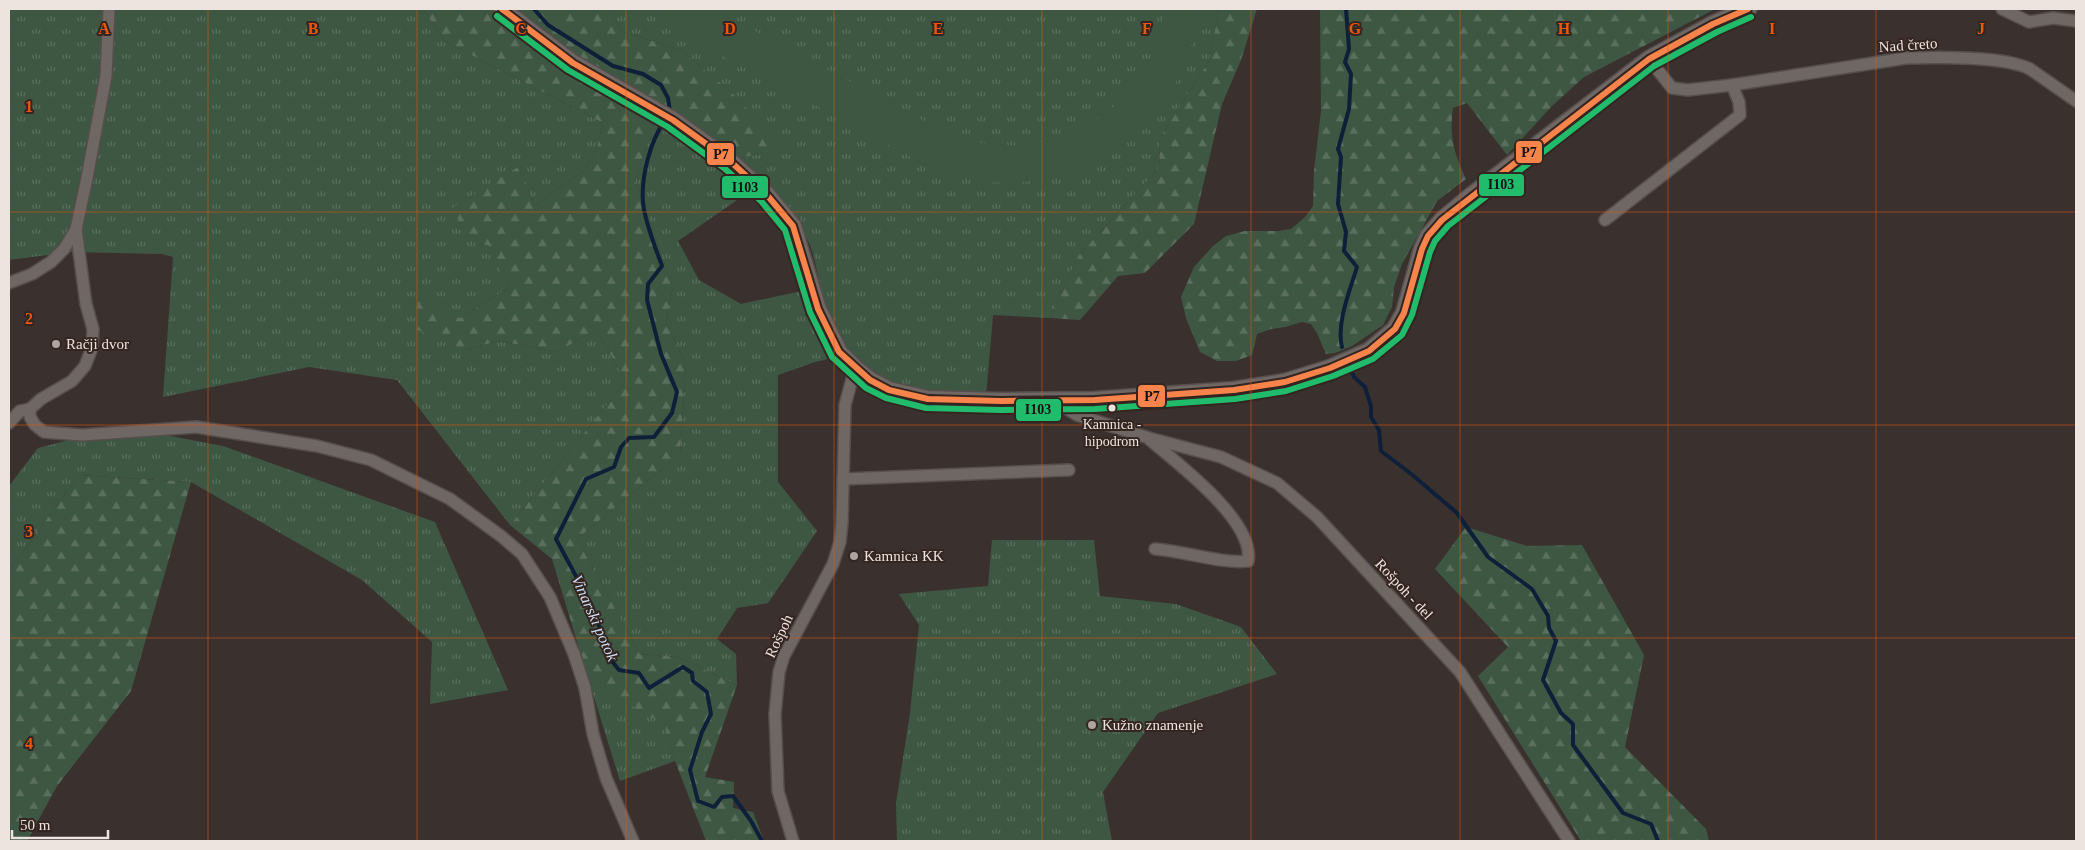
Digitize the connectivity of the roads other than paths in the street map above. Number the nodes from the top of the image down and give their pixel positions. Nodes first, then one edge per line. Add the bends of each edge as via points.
1 (109, 9) edge
2 (502, 9) edge
3 (1748, 9) edge
4 (2002, 9) edge
5 (2076, 22) edge
6 (1649, 59) junction
7 (1732, 86) junction
8 (2076, 101) edge
9 (1605, 220) dead end
10 (76, 229) junction
11 (9, 283) edge
12 (855, 368) junction
13 (1055, 401) junction
14 (30, 408) junction
15 (9, 423) edge
16 (1149, 438) junction
17 (1069, 470) dead end
18 (843, 480) junction
19 (1155, 549) dead end
20 (633, 841) edge
21 (793, 841) edge
22 (1569, 841) edge

1 - 10 street via 106,76
2 - 12 street via 573,63 673,120 730,161 767,195 793,226 818,308 839,352
3 - 6 street
4 - 5 street via 2029,22 2052,18
6 - 7 street, Nad čreto via 1672,88 1688,90
6 - 13 street via 1442,220 1422,249 1404,313 1395,329 1360,355 1285,382 1234,390
7 - 8 street, Nad čreto via 1889,60 1932,57 2022,64
7 - 9 street via 1740,115
10 - 11 street via 64,249 51,262
10 - 14 street via 86,304 93,329 92,348 85,366 72,381
12 - 13 street via 889,390 928,400
12 - 18 street, Rošpoh via 845,405
13 - 16 street, Rošpoh - del via 1077,415
14 - 15 street via 20,411
14 - 20 street via 30,417 44,432 82,435 196,427 317,446 371,460 450,500 501,536 522,554 550,598 585,688 593,734 606,778
16 - 19 street, Rošpoh - del via 1207,489 1233,518 1250,552 1248,561 1238,562
16 - 22 street, Rošpoh - del via 1221,457 1277,483 1316,517 1460,672
17 - 18 street
18 - 21 street, Rošpoh via 840,542 833,564 784,656 779,672 775,714 778,791

